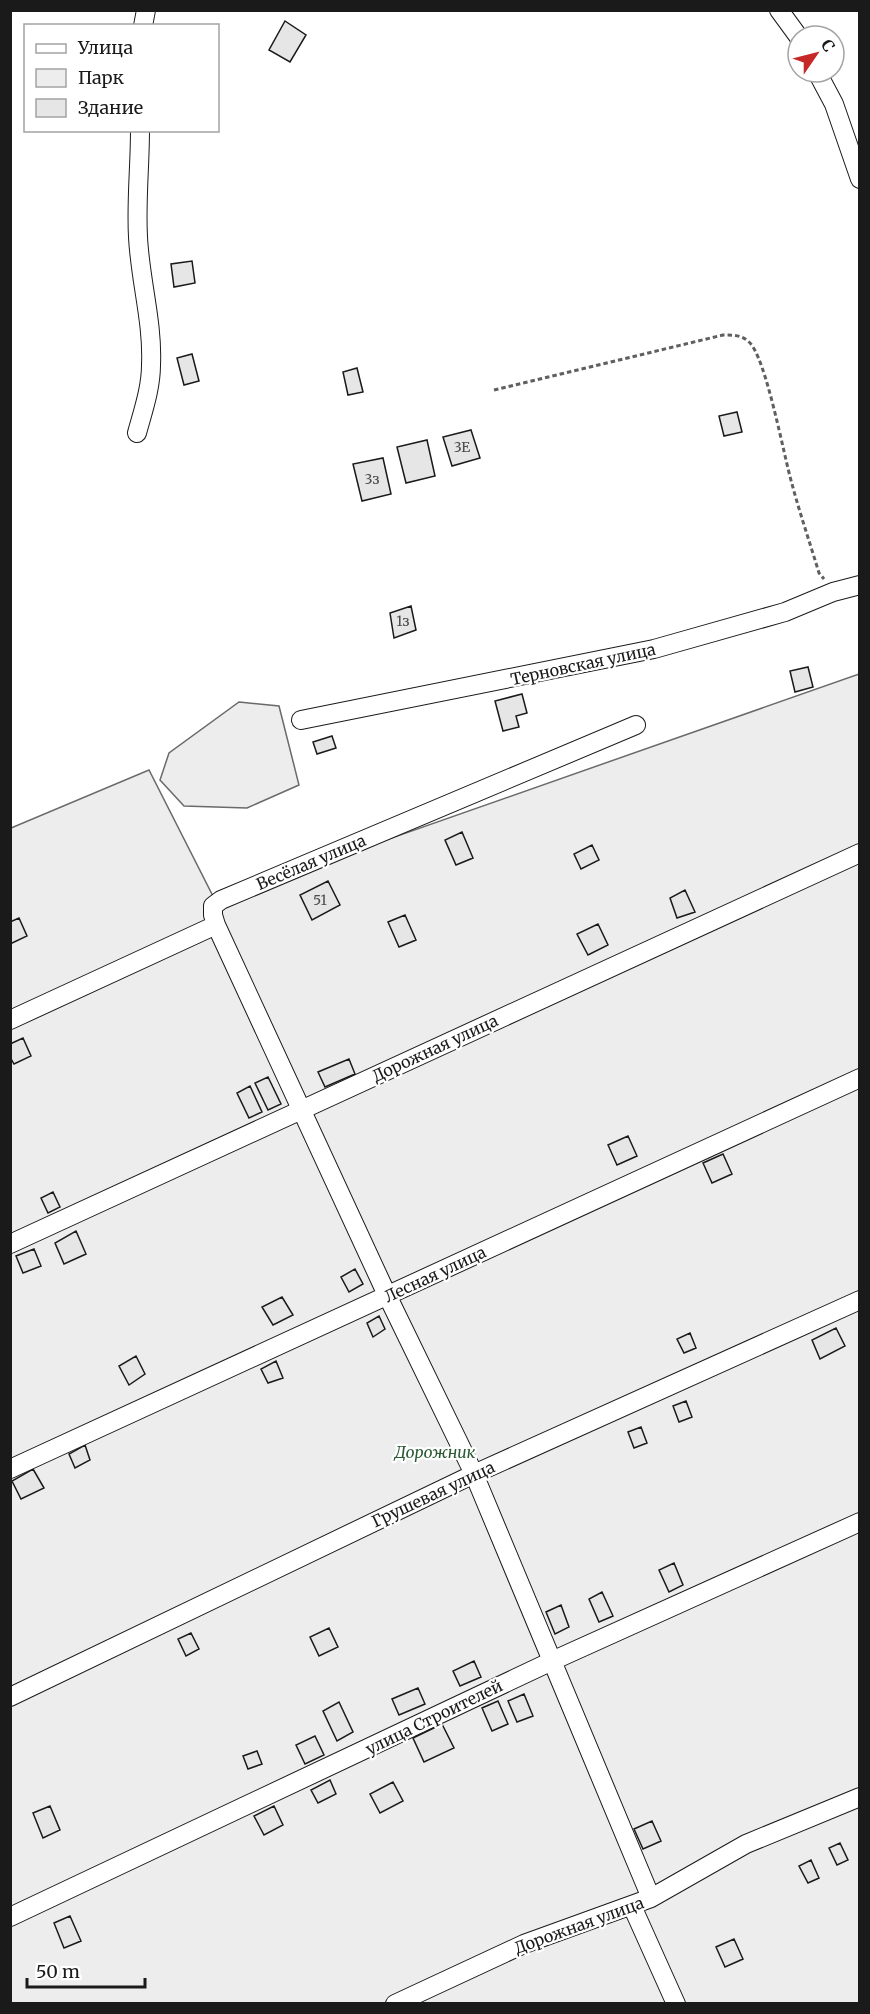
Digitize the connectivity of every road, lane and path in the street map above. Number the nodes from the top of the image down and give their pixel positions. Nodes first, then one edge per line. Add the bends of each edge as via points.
1 (779, 10) edge
2 (789, 24) edge
3 (823, 84) edge
4 (140, 132) edge
5 (860, 179) edge
6 (494, 390) dead end
7 (137, 433) dead end
8 (860, 585) edge
9 (833, 592) junction
10 (301, 720) dead end
11 (636, 725) dead end
12 (860, 853) edge
13 (216, 925) junction
14 (10, 1020) edge
15 (860, 1078) edge
16 (302, 1109) junction
17 (10, 1244) edge
18 (387, 1295) junction
19 (860, 1300) edge
20 (10, 1469) edge
21 (474, 1474) junction
22 (860, 1522) edge
23 (552, 1661) junction
24 (10, 1697) edge
25 (860, 1797) edge
26 (651, 1898) junction
27 (632, 1906) junction
28 (10, 1917) edge
29 (395, 2004) edge
30 (676, 2004) edge

1 - 2 street
3 - 5 street
4 - 7 street via 138,237 152,366
6 - 9 path via 723,335 738,335 750,342 768,390 819,573
8 - 9 street, Терновская улица
9 - 10 street, Терновская улица via 785,612 654,649
11 - 13 street, Весёлая улица via 221,900 213,906
12 - 16 street, Дорожная улица
13 - 14 street
13 - 16 street
15 - 18 street, Лесная улица
16 - 17 street, Дорожная улица
16 - 18 street
18 - 20 street, Лесная улица
18 - 21 street
19 - 21 street, Грушевая улица
21 - 23 street
21 - 24 street, Грушевая улица
22 - 23 street, улица Строителей
23 - 26 street
23 - 28 street, улица Строителей
25 - 26 street, Дорожная улица via 746,1844
26 - 27 street, Дорожная улица
27 - 29 street, Дорожная улица via 524,1944
27 - 30 street

